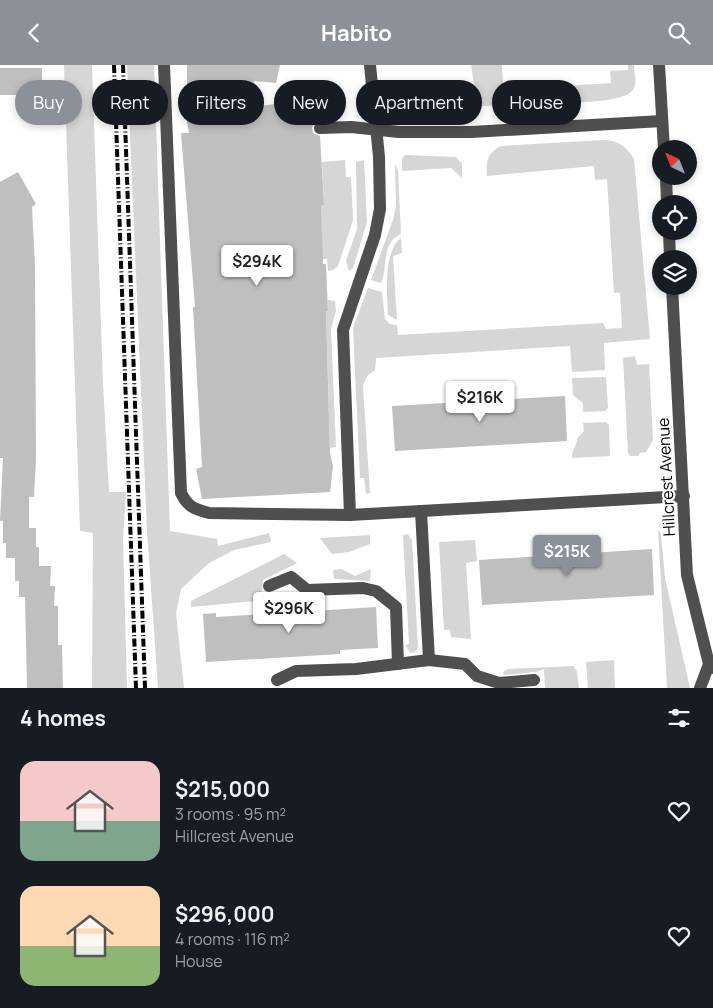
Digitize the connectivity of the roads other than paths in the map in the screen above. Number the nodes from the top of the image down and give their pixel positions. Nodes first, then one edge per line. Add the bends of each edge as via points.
1 (164, 65) edge
2 (370, 65) edge
3 (659, 65) edge
4 (662, 121) junction
5 (320, 128) dead end
6 (375, 129) junction
7 (663, 140) edge
8 (673, 295) edge
9 (684, 496) junction
10 (421, 511) junction
11 (350, 515) junction
12 (268, 585) dead end
13 (430, 660) junction
14 (398, 664) junction
15 (711, 666) edge
16 (277, 680) dead end
17 (534, 680) dead end
18 (700, 688) edge

1 - 11 street via 181,493 194,509 209,513
2 - 6 street
3 - 4 street
4 - 6 street via 471,131
4 - 7 street
5 - 6 street
6 - 11 street via 380,209 375,235 342,330
8 - 9 street, Hillcrest Avenue
9 - 10 street
9 - 15 street, Hillcrest Avenue via 688,575
10 - 11 street
10 - 13 street
12 - 14 street via 291,577 307,590 363,588 376,591 396,607
13 - 14 street
13 - 17 street via 466,664 477,676 499,683
14 - 16 street via 296,671
15 - 18 street, Hillcrest Avenue

